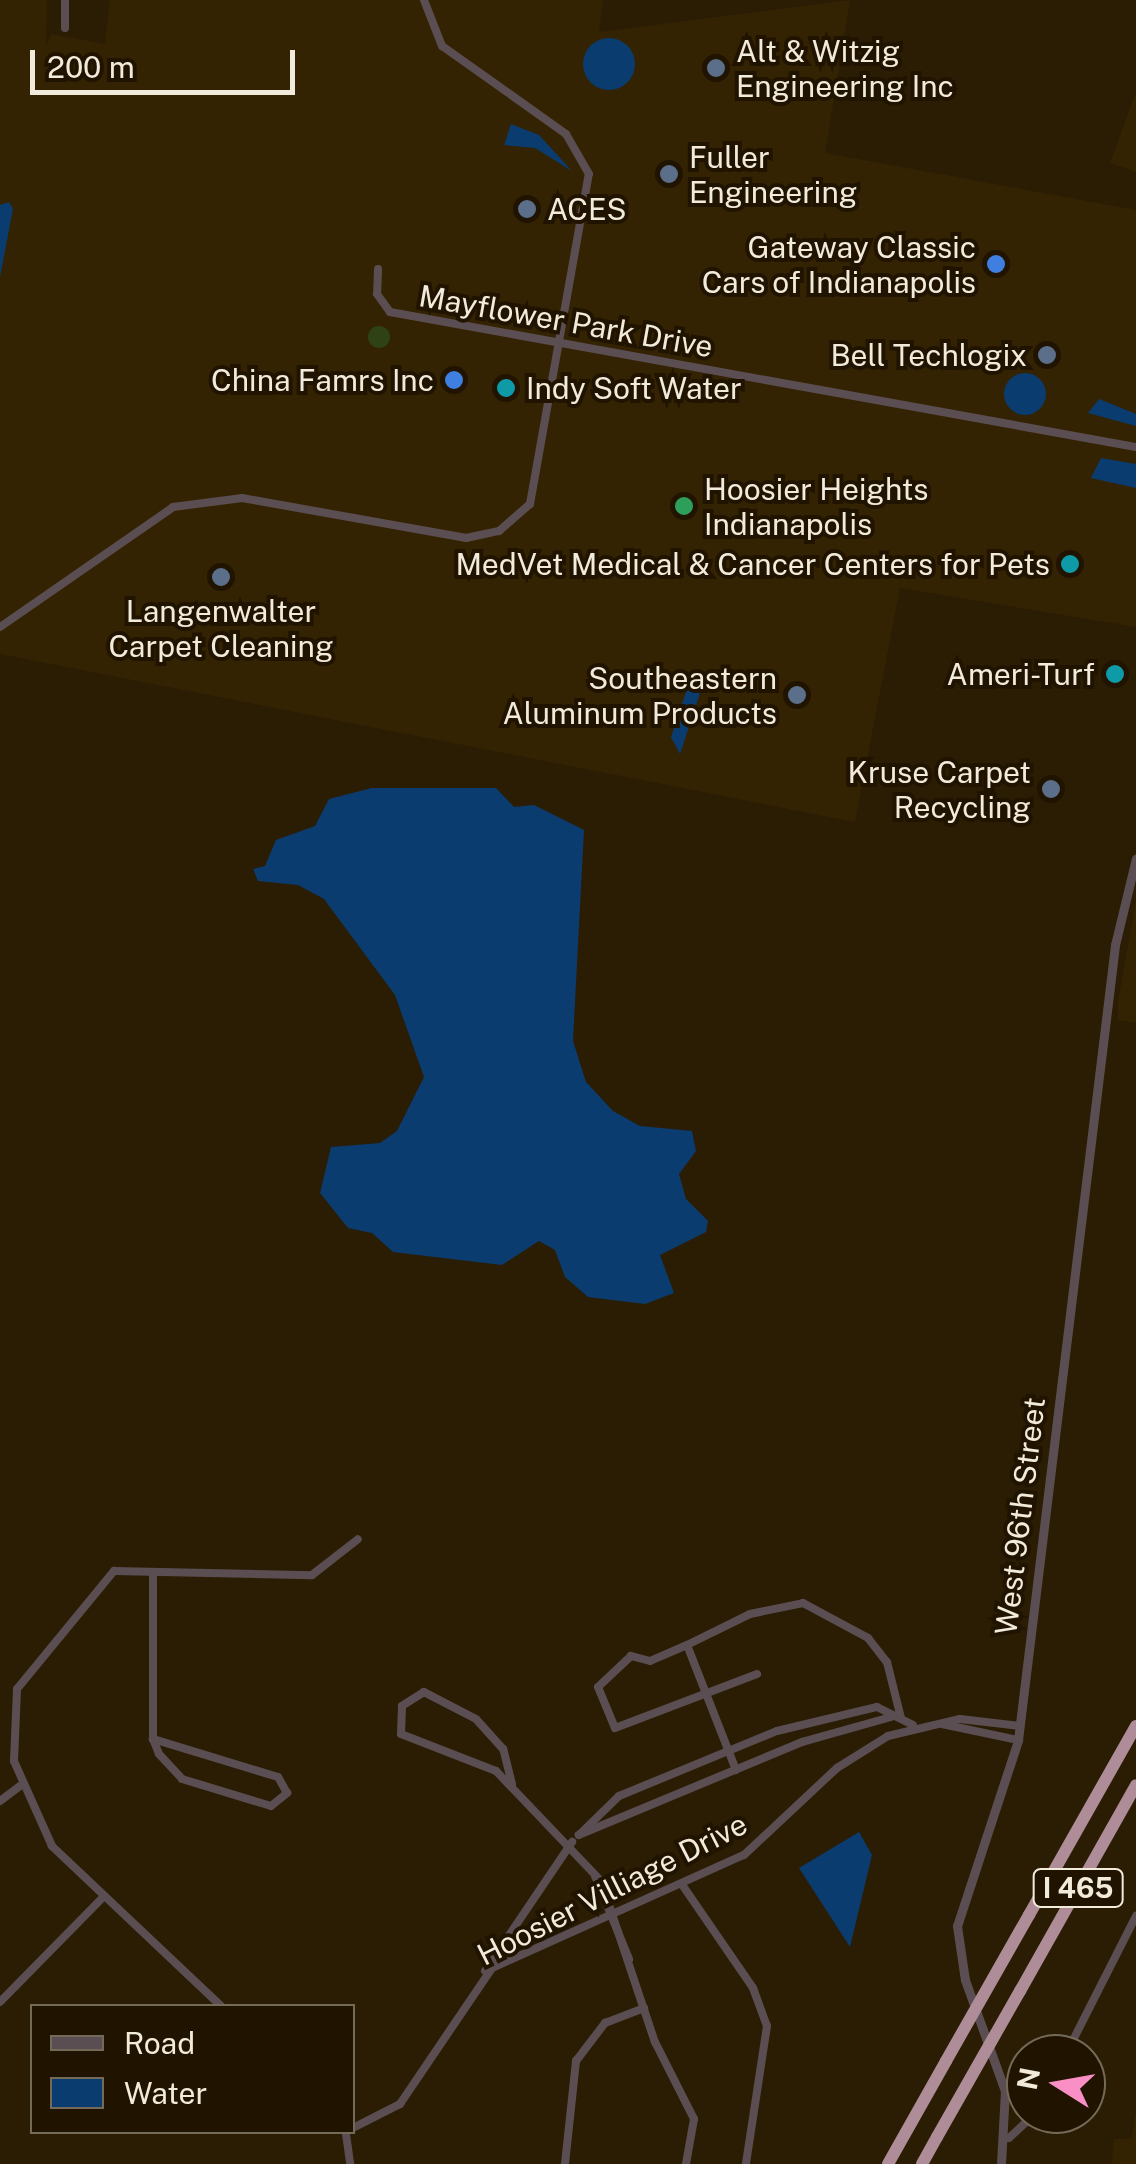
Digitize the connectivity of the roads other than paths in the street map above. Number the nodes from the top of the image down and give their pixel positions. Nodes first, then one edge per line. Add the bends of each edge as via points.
1 (65, 0) edge
2 (424, 0) edge
3 (65, 28) dead end
4 (378, 269) dead end
5 (565, 344) junction
6 (1136, 447) edge
7 (0, 627) edge
8 (1136, 858) edge
9 (358, 1539) dead end
10 (152, 1576) junction
11 (687, 1646) junction
12 (757, 1674) dead end
13 (706, 1694) junction
14 (891, 1717) junction
15 (902, 1718) junction
16 (938, 1722) junction
17 (914, 1726) junction
18 (1020, 1726) junction
19 (1136, 1726) edge
20 (153, 1739) junction
21 (1018, 1740) junction
22 (728, 1751) junction
23 (736, 1770) junction
24 (512, 1784) junction
25 (1136, 1785) edge
26 (20, 1786) junction
27 (0, 1801) edge
28 (579, 1836) junction
29 (570, 1846) junction
30 (683, 1886) junction
31 (104, 1896) junction
32 (1136, 1916) edge
33 (612, 1918) junction
34 (483, 1976) junction
35 (0, 2002) edge
36 (219, 2004) edge
37 (644, 2008) junction
38 (1076, 2034) edge
39 (355, 2128) edge
40 (346, 2134) edge
41 (1013, 2134) edge
42 (1009, 2138) junction
43 (350, 2164) edge
44 (565, 2164) edge
45 (686, 2164) edge
46 (746, 2164) edge
47 (888, 2164) edge
48 (922, 2164) edge
49 (1001, 2164) edge

1 - 3 street
2 - 5 street via 451,56 558,127 584,158 590,200
4 - 5 street, Mayflower Park Drive via 376,294 390,312
5 - 6 street, Mayflower Park Drive
5 - 7 street via 538,486 505,528 460,538 280,504 173,507
8 - 18 street, West 96th Street via 1115,944
9 - 10 street via 312,1576
10 - 20 street
10 - 26 street via 122,1569 105,1576 27,1670 11,1726
11 - 13 street
11 - 13 street via 650,1660 631,1656 598,1687 615,1728
11 - 15 street via 750,1614 804,1603 878,1650
12 - 13 street
13 - 22 street
14 - 15 street
14 - 22 street via 877,1707 836,1712
14 - 23 street
15 - 17 street
16 - 17 street, Hoosier Villiage Drive
16 - 18 street, Hoosier Villiage Drive
16 - 21 street, Hoosier Villiage Drive
17 - 30 street, Hoosier Villiage Drive via 857,1753 762,1842
18 - 21 street, West 96th Street
19 - 47 highway, I 465, bridge
20 - 20 street via 182,1779 271,1806 287,1793 278,1776
21 - 42 street, West 96th Street via 957,1926 965,1980 1005,2091
22 - 23 street
22 - 28 street via 619,1796
23 - 28 street
24 - 24 street via 503,1749 476,1720 424,1692 402,1706 396,1726 404,1737 480,1762
24 - 29 street
25 - 48 highway, I 465, bridge
26 - 27 street
26 - 31 street via 52,1846
28 - 29 street
29 - 33 street via 595,1876
29 - 34 street
30 - 33 street, Hoosier Villiage Drive
30 - 46 street via 768,2026
31 - 35 street
31 - 36 street
32 - 38 street
33 - 34 street, Hoosier Villiage Drive
33 - 37 street
34 - 39 street, Hoosier Villiage Drive via 400,2104
37 - 44 street via 605,2023 576,2060
37 - 45 street via 694,2119
40 - 43 street
41 - 42 street
42 - 49 street, West 96th Street

